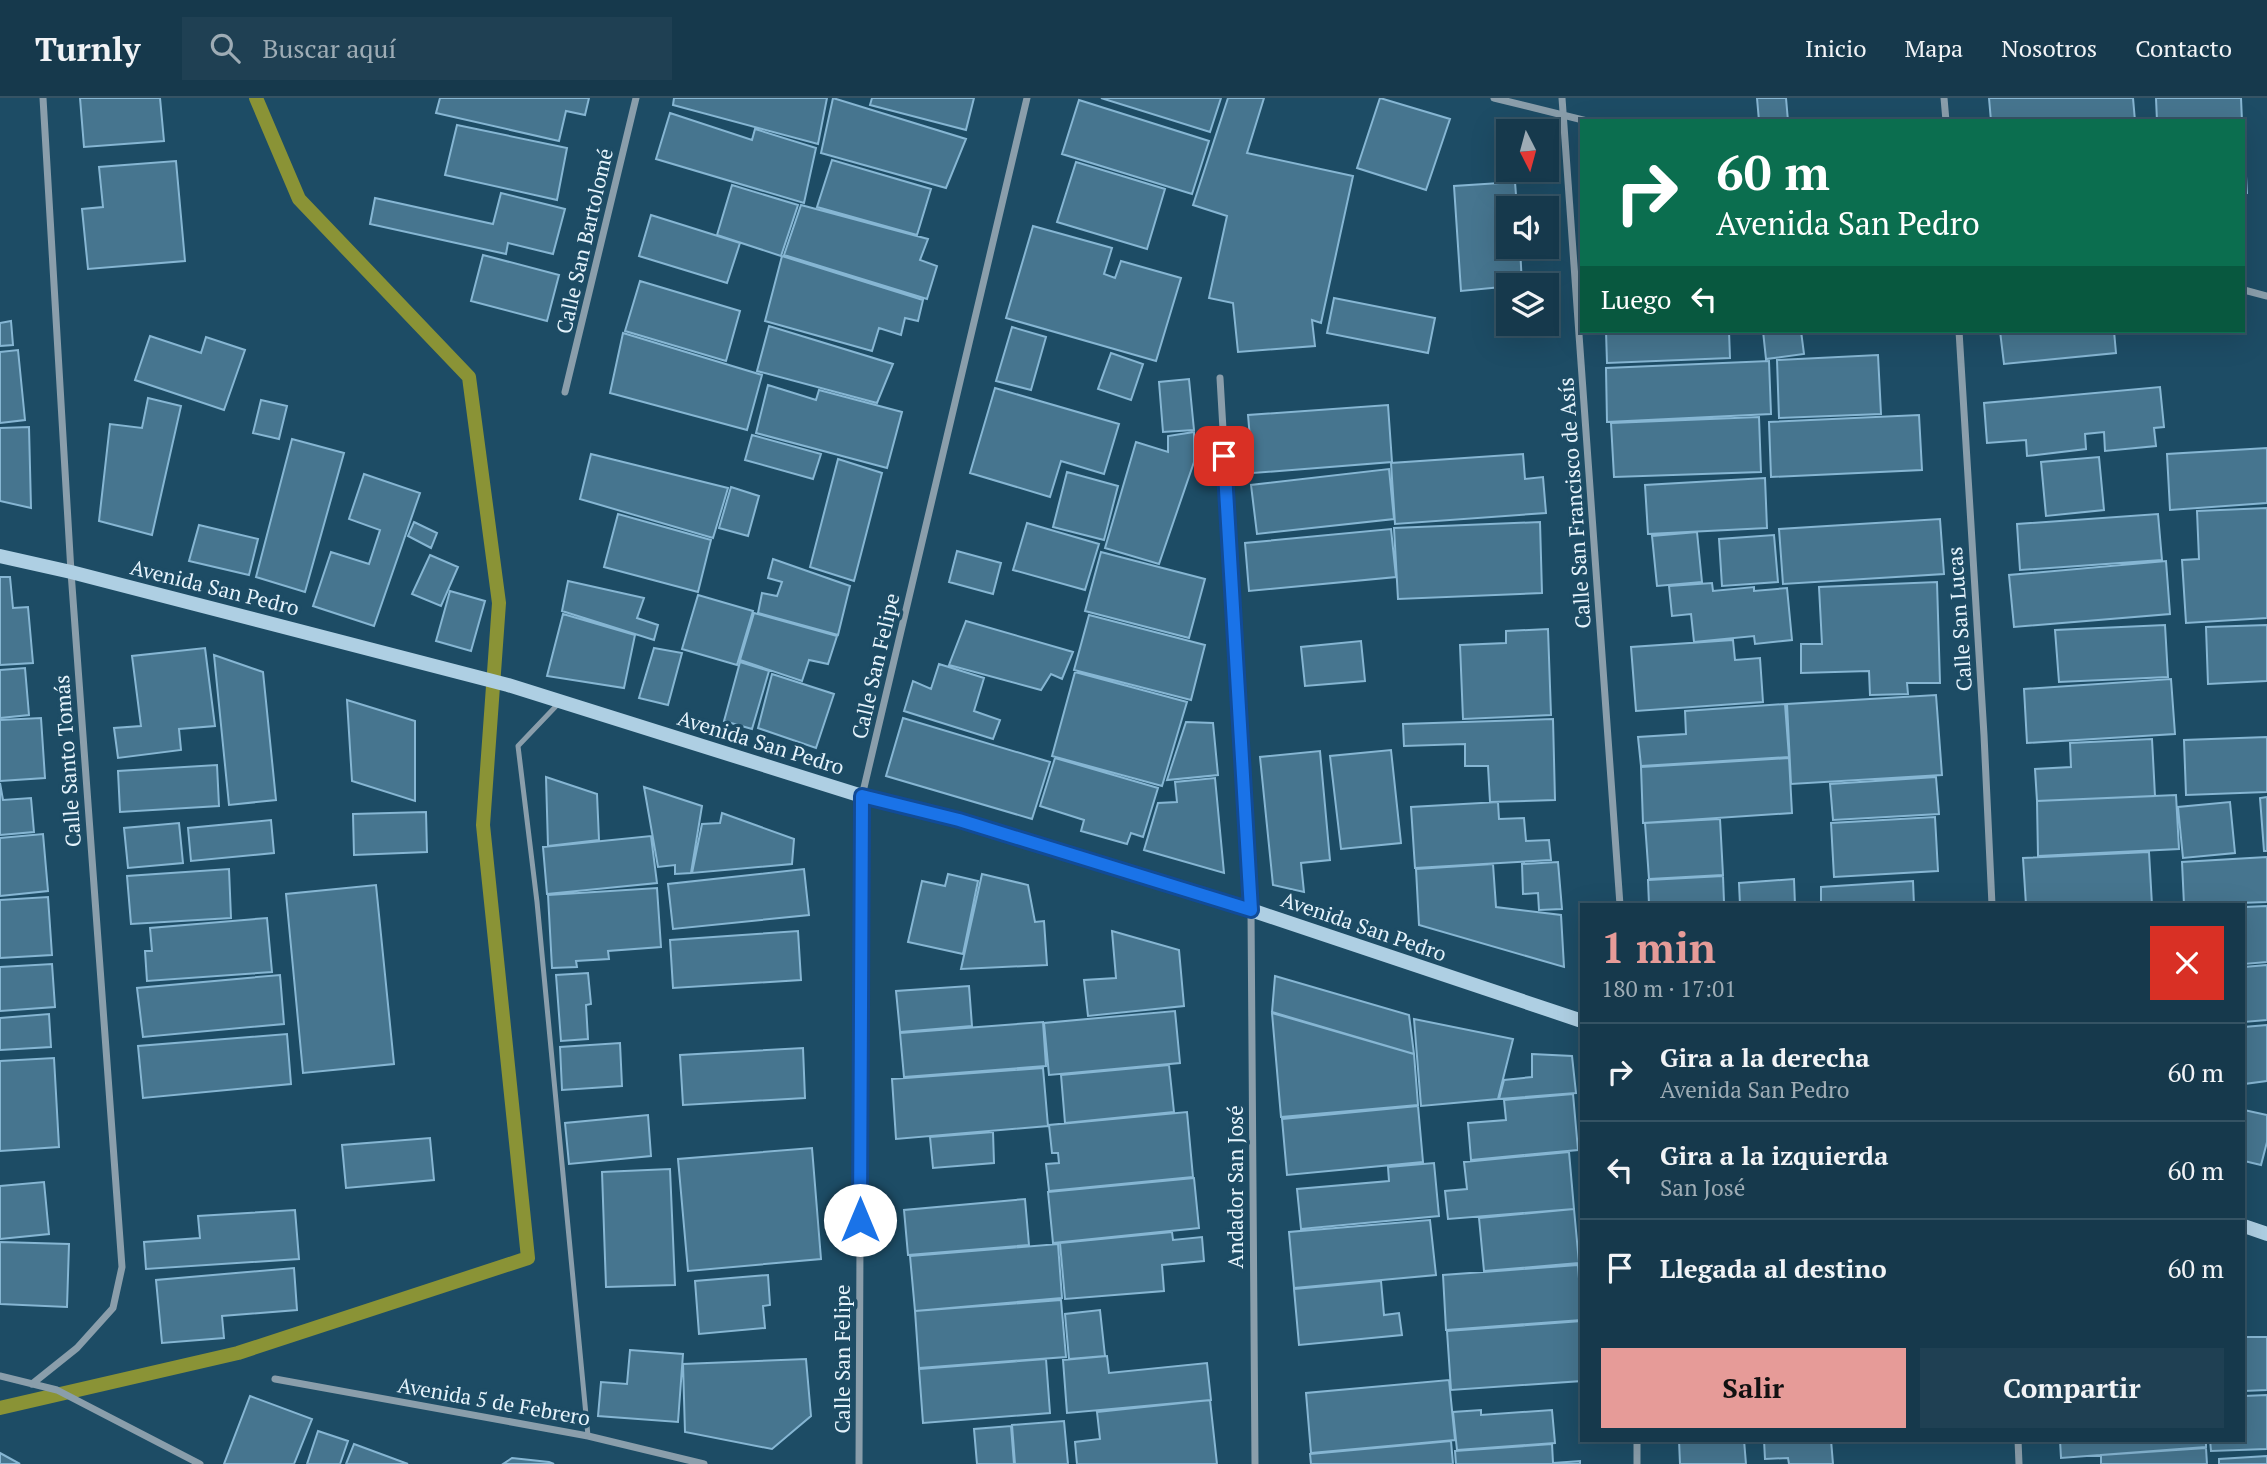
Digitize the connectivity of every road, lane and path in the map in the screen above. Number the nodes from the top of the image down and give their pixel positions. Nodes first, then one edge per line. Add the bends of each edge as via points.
1 (43, 98) edge
2 (636, 98) edge
3 (1027, 98) edge
4 (1494, 98) edge
5 (1562, 98) edge
6 (1944, 98) edge
7 (1563, 115) junction
8 (1580, 119) edge
9 (1945, 119) edge
10 (2245, 290) edge
11 (2267, 296) edge
12 (1959, 333) edge
13 (1220, 378) dead end
14 (565, 392) dead end
15 (0, 556) edge
16 (71, 572) junction
17 (560, 702) junction
18 (862, 796) junction
19 (1620, 903) edge
20 (1992, 903) edge
21 (1251, 910) junction
22 (1580, 1020) edge
23 (2245, 1226) edge
24 (2267, 1234) edge
25 (0, 1376) edge
26 (275, 1379) dead end
27 (32, 1384) junction
28 (588, 1436) junction
29 (1637, 1442) edge
30 (2018, 1442) edge
31 (200, 1464) edge
32 (704, 1464) edge
33 (859, 1464) edge
34 (1255, 1464) edge
35 (1637, 1464) edge
36 (2019, 1464) edge

1 - 16 street, Calle Santo Tomás
2 - 14 street, Calle San Bartolomé
3 - 18 street, Calle San Felipe
4 - 7 street
5 - 7 street, Calle San Francisco de Asís
6 - 9 street
7 - 8 street
7 - 19 street, Calle San Francisco de Asís
10 - 11 street
12 - 20 street, Calle San Lucas
13 - 21 street, Andador San José
15 - 16 street, Avenida San Pedro
16 - 17 street, Avenida San Pedro
16 - 27 street, Calle Santo Tomás via 122,1267 113,1308 77,1348
17 - 18 street, Avenida San Pedro
17 - 28 lane via 518,746
18 - 21 street, Avenida San Pedro via 959,820
18 - 33 street, Calle San Felipe
21 - 22 street, Avenida San Pedro
21 - 34 street, Andador San José
23 - 24 street
25 - 27 street
26 - 28 street, Avenida 5 de Febrero
27 - 31 street via 57,1390
28 - 32 street, Avenida 5 de Febrero
29 - 35 street
30 - 36 street

